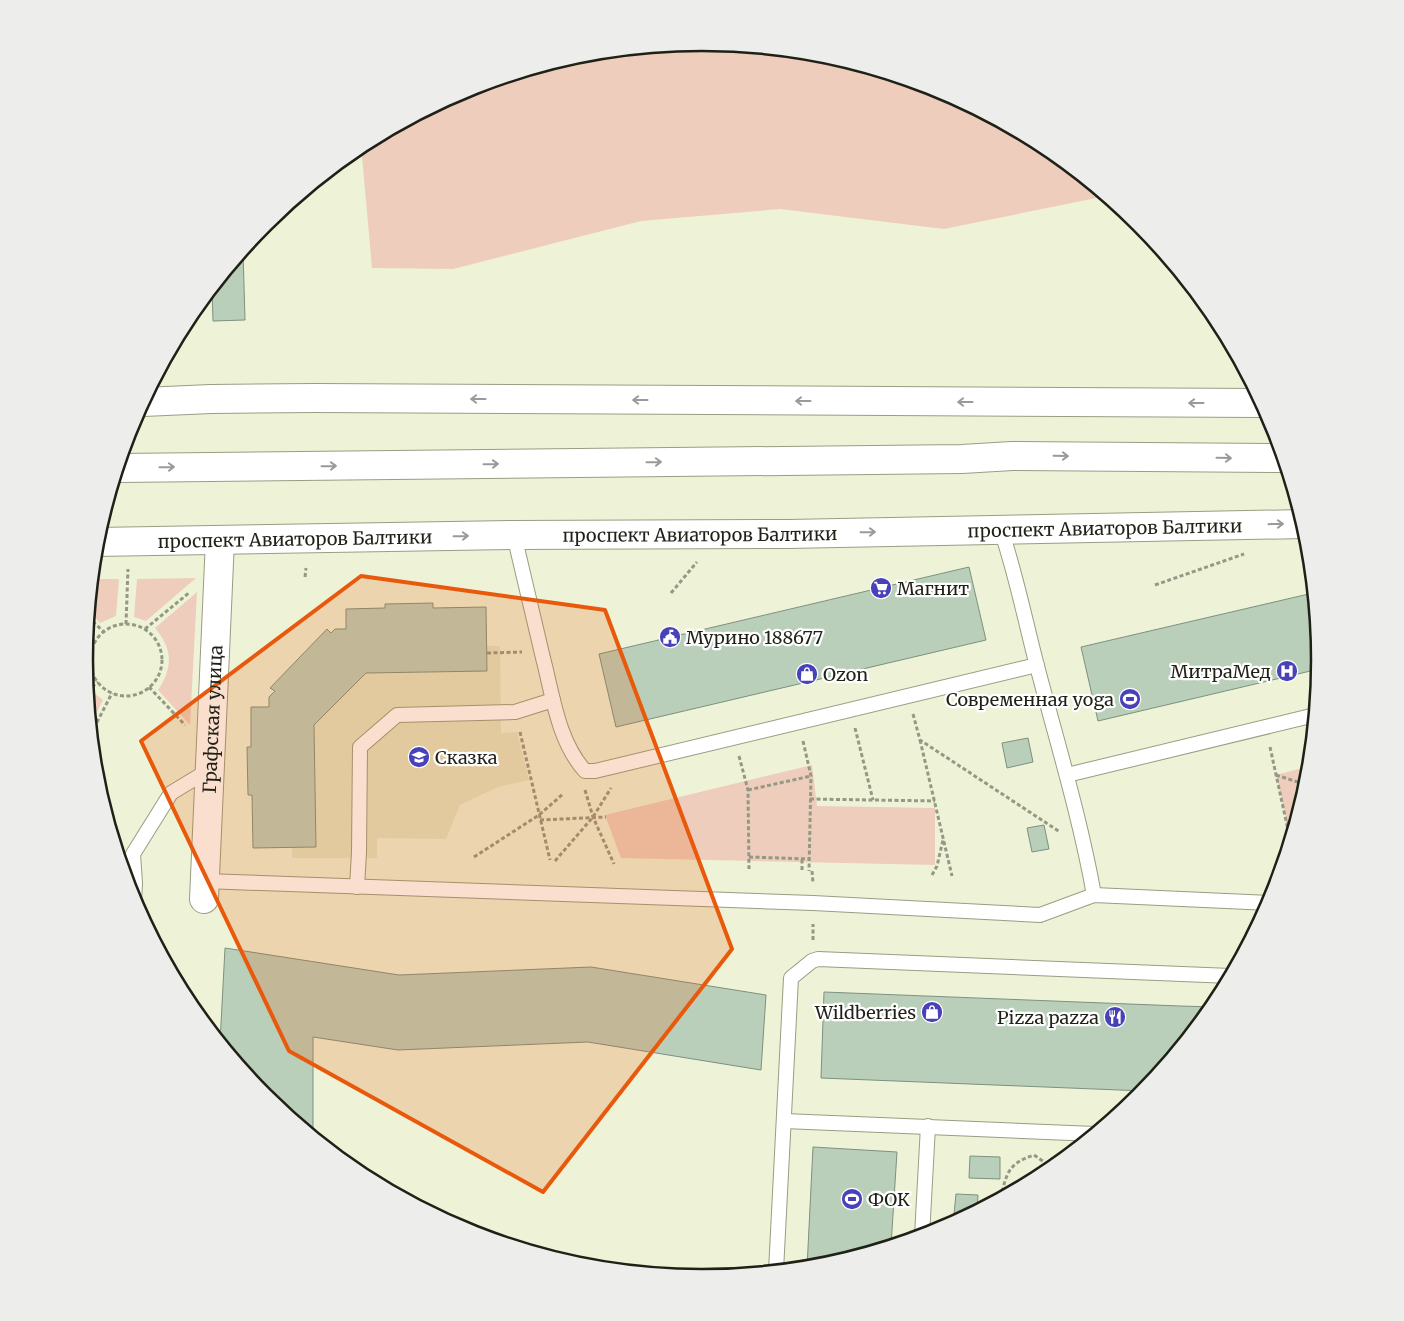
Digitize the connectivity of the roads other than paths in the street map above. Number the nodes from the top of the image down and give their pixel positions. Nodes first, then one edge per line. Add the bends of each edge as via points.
1 (151, 402) edge
2 (1254, 404) edge
3 (1276, 458) edge
4 (124, 468) edge
5 (1295, 524) edge
6 (1001, 530) junction
7 (514, 535) junction
8 (220, 540) junction
9 (104, 542) edge
10 (1037, 665) junction
11 (553, 700) junction
12 (1308, 717) edge
13 (210, 770) junction
14 (1067, 774) junction
15 (135, 883) edge
16 (358, 887) junction
17 (204, 890) joint
18 (1094, 895) junction
19 (1261, 904) edge
20 (1223, 976) edge
21 (784, 1121) junction
22 (928, 1126) junction
23 (1086, 1134) edge
24 (922, 1228) edge
25 (776, 1265) edge

2 -> 1 street via 335,398
4 -> 3 street via 1012,456
6 -> 5 street, проспект Авиаторов Балтики
7 -> 6 street, проспект Авиаторов Балтики
6 - 10 lane
8 -> 7 street, проспект Авиаторов Балтики
7 - 11 lane
8 - 9 street, проспект Авиаторов Балтики
8 - 13 street, Графская улица
10 - 11 lane via 586,771 566,743
10 - 14 lane
11 - 16 lane via 515,712 397,715 360,747
12 - 14 lane
13 - 15 lane via 171,793 133,854
13 - 17 street, Графская улица
14 - 18 lane
16 - 17 lane
16 - 18 lane via 813,903 1040,915
18 - 19 lane
20 - 21 lane via 818,959 791,978
21 - 22 lane
21 - 25 lane
22 - 23 lane
22 - 24 lane

